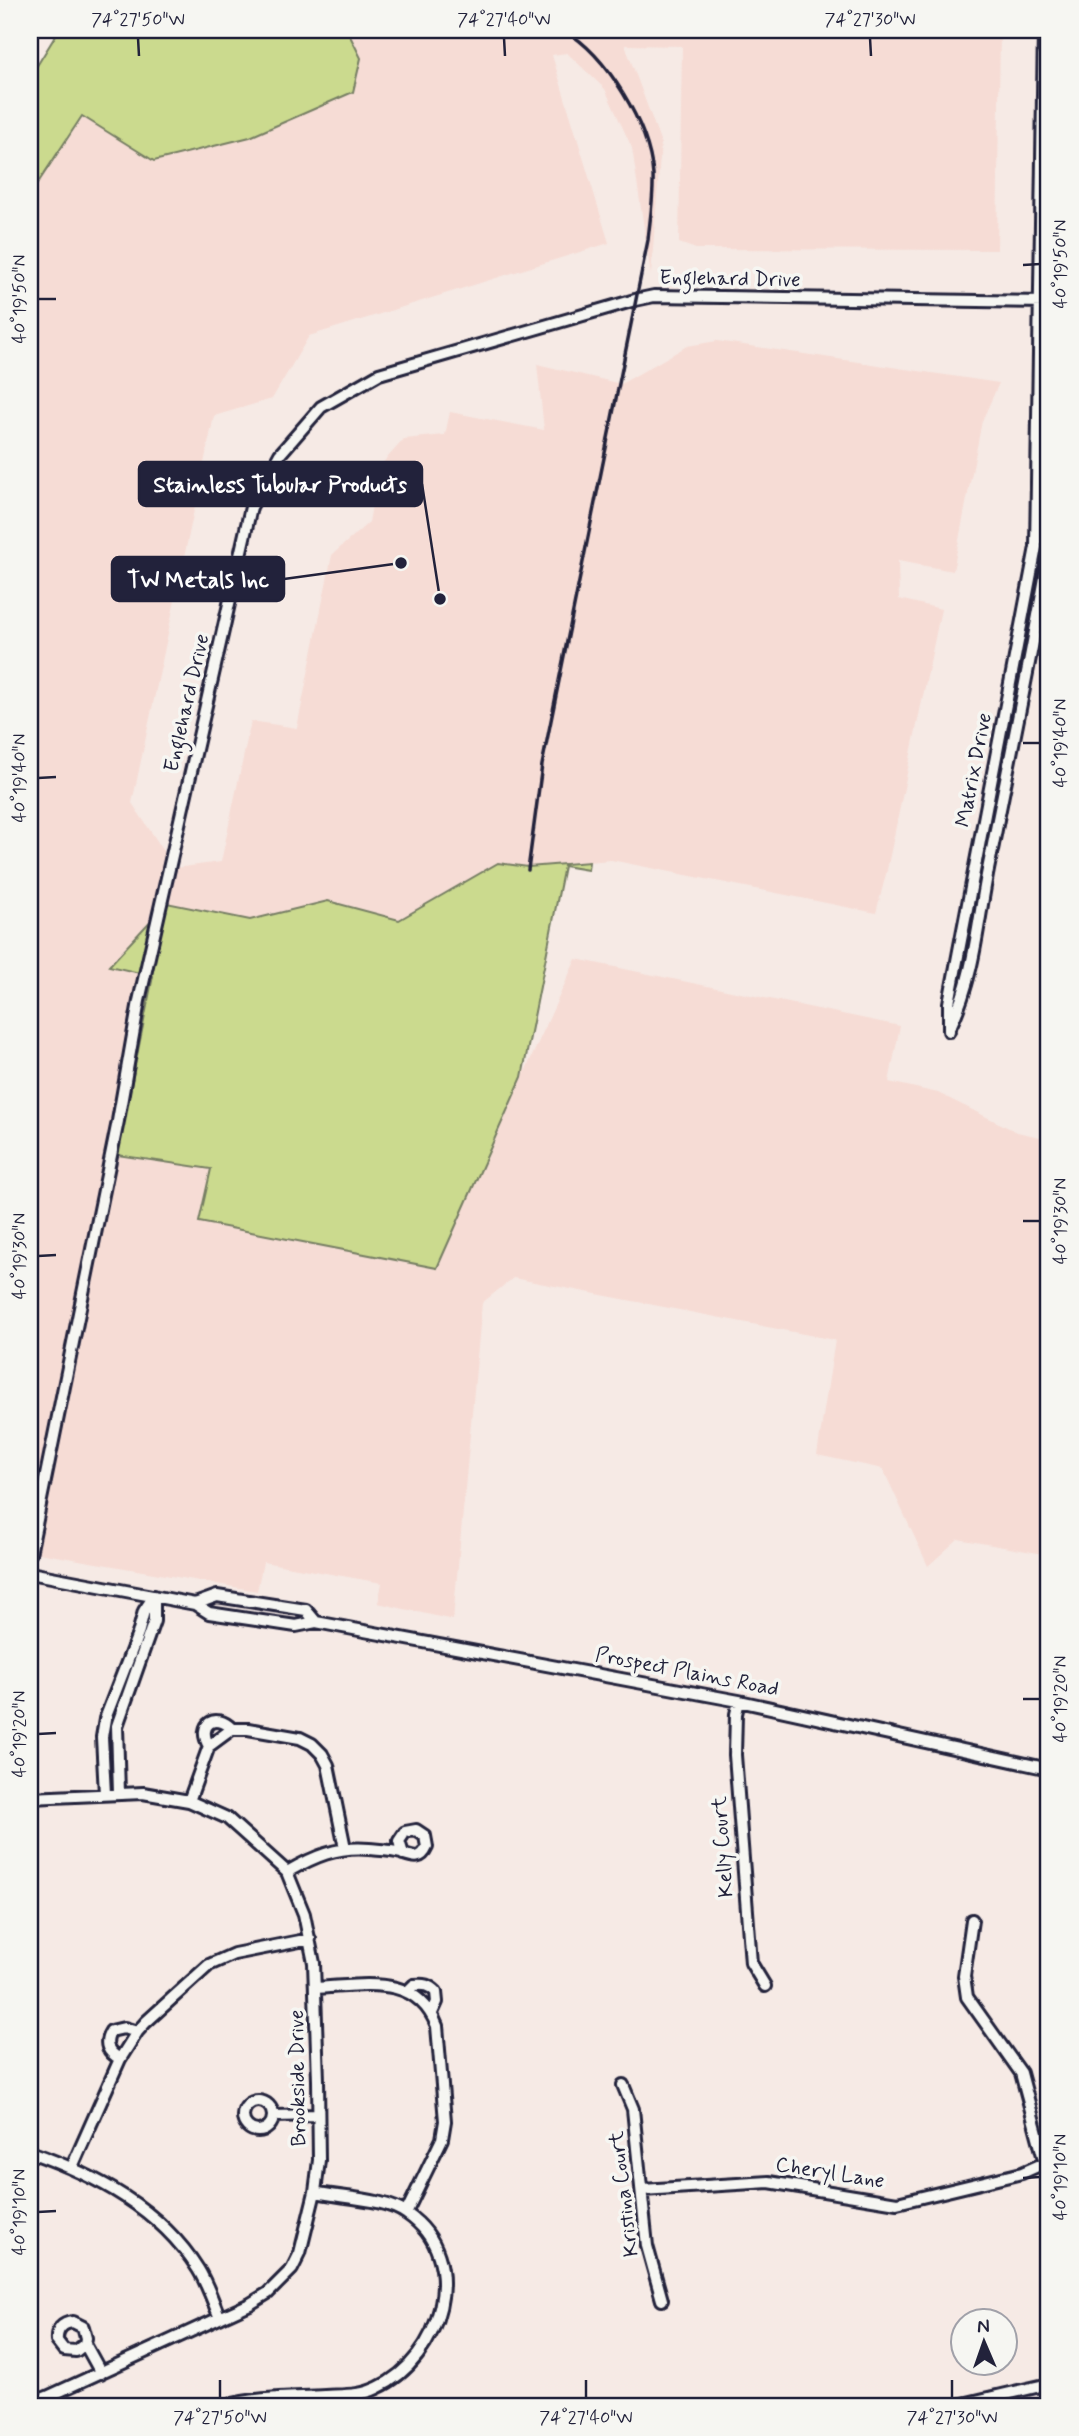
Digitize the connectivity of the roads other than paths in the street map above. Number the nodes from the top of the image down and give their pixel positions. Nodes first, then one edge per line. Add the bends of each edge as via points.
1 (1044, 30) edge
2 (1045, 245) edge
3 (1044, 302) edge
4 (1049, 556) edge
5 (30, 1554) edge
6 (30, 1573) edge
7 (154, 1596) junction
8 (195, 1604) junction
9 (316, 1622) junction
10 (739, 1701) junction
11 (232, 1729) junction
12 (209, 1746) junction
13 (1049, 1769) edge
14 (119, 1793) junction
15 (105, 1794) junction
16 (30, 1798) edge
17 (189, 1801) junction
18 (345, 1848) junction
19 (403, 1854) dead end
20 (287, 1872) junction
21 (972, 1920) dead end
22 (310, 1939) junction
23 (765, 1986) dead end
24 (316, 1988) junction
25 (408, 1991) junction
26 (432, 2013) junction
27 (137, 2032) junction
28 (120, 2059) junction
29 (623, 2085) dead end
30 (318, 2115) junction
31 (274, 2116) dead end
32 (30, 2152) edge
33 (1047, 2162) edge
34 (72, 2167) junction
35 (642, 2190) junction
36 (314, 2192) junction
37 (406, 2213) junction
38 (662, 2300) dead end
39 (220, 2318) junction
40 (85, 2344) dead end
41 (101, 2373) junction
42 (1049, 2384) edge
43 (30, 2403) edge
44 (225, 2406) edge
45 (954, 2406) edge

1 - 2 street, Matrix Drive
2 - 3 street, Matrix Drive
3 - 4 street, Matrix Drive via 1037,547 949,1003 948,1031 976,951
3 - 5 street, Englehard Drive via 654,296 379,374 321,407 280,454 251,507 139,1001
6 - 7 street, Prospect Plains Road
7 - 8 street, Prospect Plains Road
7 - 14 street via 154,1621 117,1726
7 - 15 street via 144,1611 105,1719
8 - 9 street, Prospect Plains Road via 209,1613 296,1626
8 - 9 street, Prospect Plains Road via 217,1596 306,1610
9 - 10 street, Prospect Plains Road
10 - 13 street, Prospect Plains Road
10 - 23 street, Kelly Court via 735,1755 751,1963
11 - 12 street
11 - 12 street via 227,1724 209,1723 204,1737
11 - 18 street via 300,1738 322,1754
12 - 17 street
14 - 15 street, Brookside Drive
14 - 17 street, Brookside Drive
15 - 16 street, Brookside Drive
17 - 20 street, Brookside Drive via 227,1818
18 - 19 street
18 - 20 street via 314,1857
20 - 22 street, Brookside Drive
21 - 33 street via 964,1976 967,1997 1021,2073
22 - 24 street, Brookside Drive
22 - 27 street via 234,1954 209,1965
24 - 25 street via 390,1985
24 - 30 street, Brookside Drive
25 - 26 street
25 - 26 street via 414,1984 430,1986 437,2002
26 - 37 street via 445,2121 442,2139
27 - 28 street
27 - 28 street via 111,2031 107,2046
28 - 34 street
29 - 35 street, Kristina Court via 634,2109
30 - 31 street
30 - 36 street, Brookside Drive
32 - 34 street
33 - 35 street, Cheryl Lane via 1022,2174 897,2203 769,2182
34 - 39 street via 140,2206 179,2242 200,2270
35 - 38 street, Kristina Court via 647,2246
36 - 37 street via 381,2203
36 - 39 street, Brookside Drive via 292,2269 268,2293
37 - 44 street via 430,2235 443,2265 438,2314 430,2337 412,2363 394,2379 358,2395
39 - 41 street, Brookside Drive
40 - 41 street
41 - 43 street, Brookside Drive
42 - 45 street

